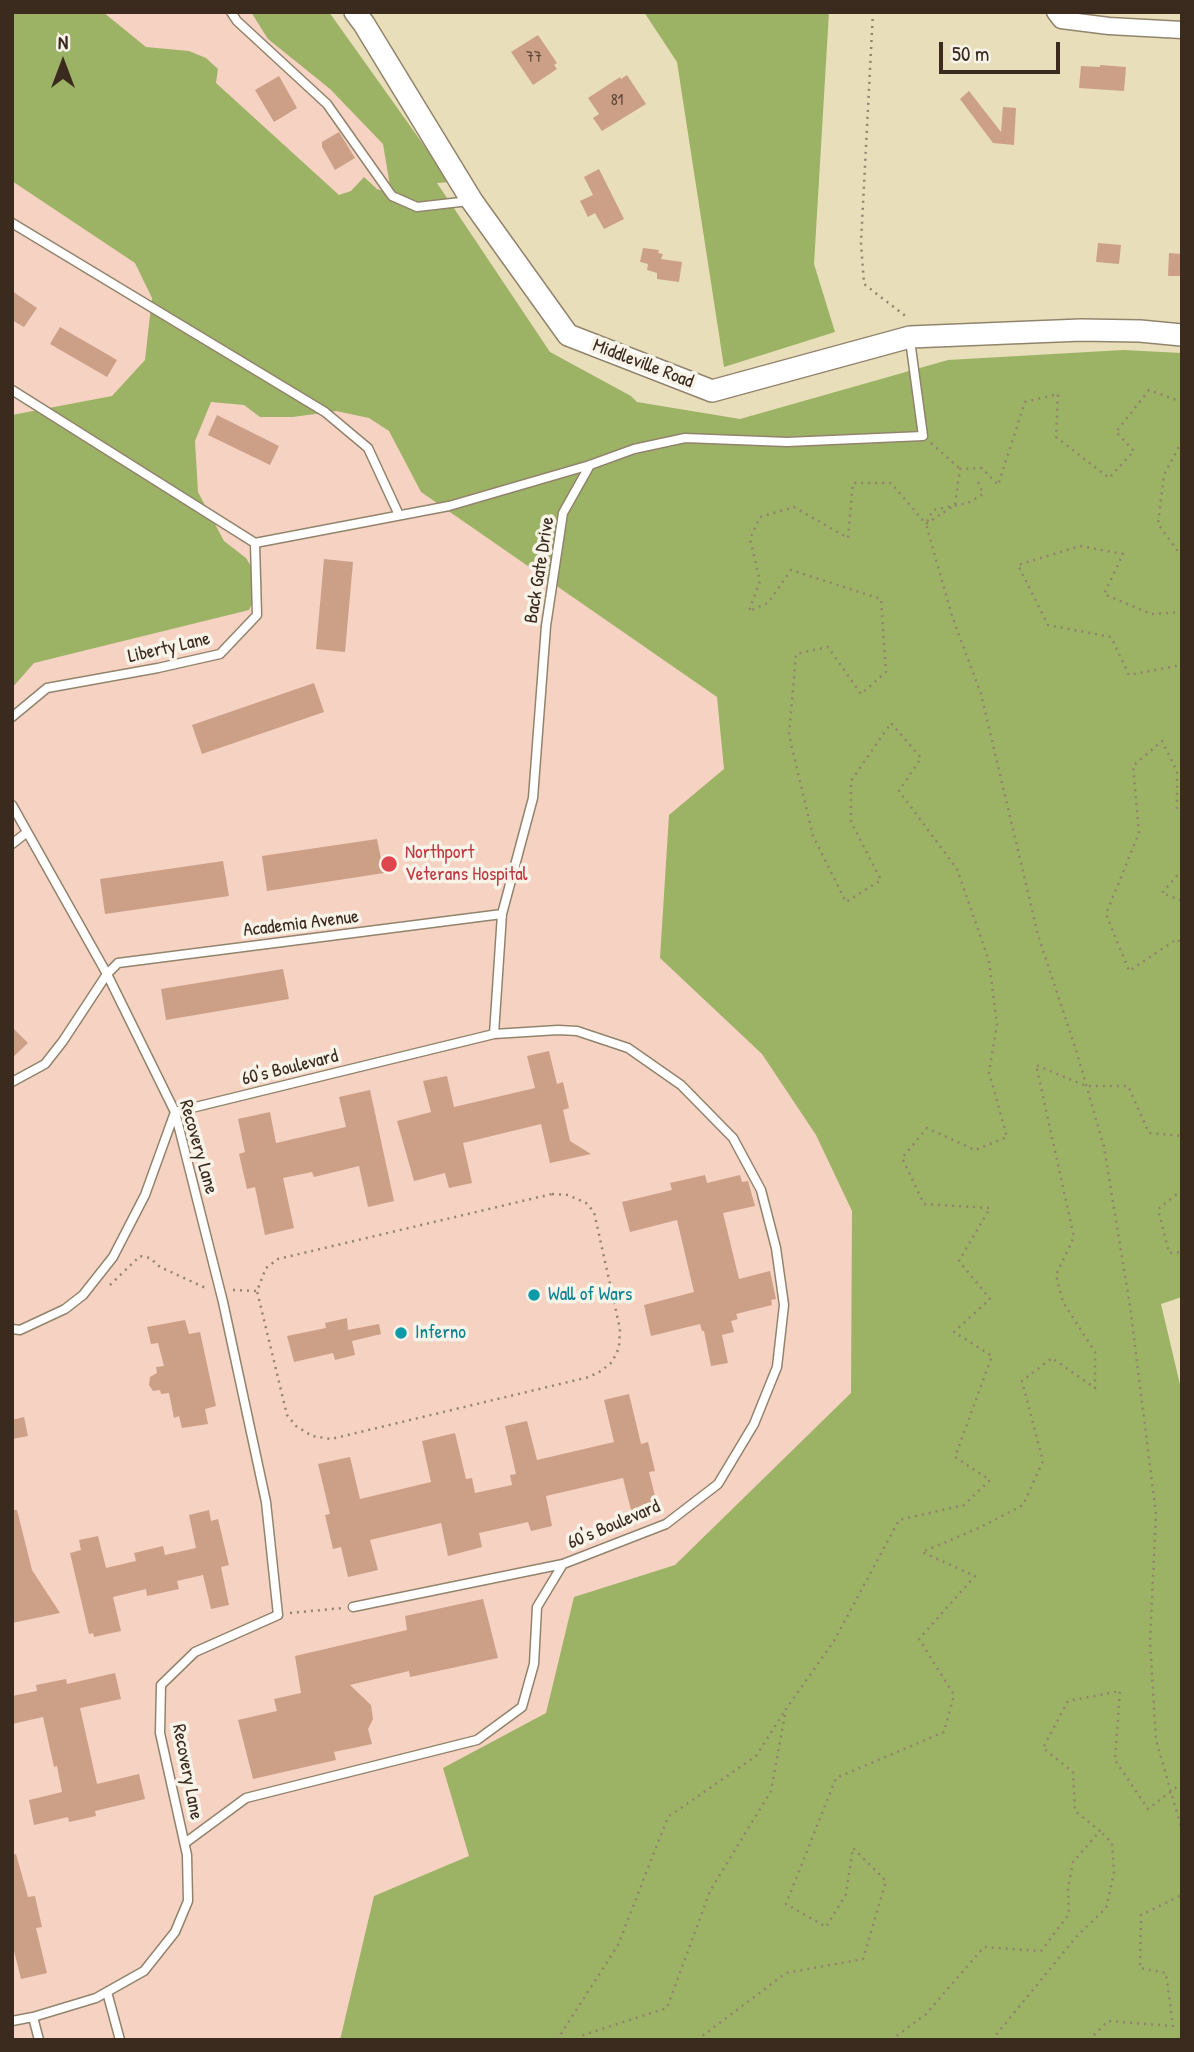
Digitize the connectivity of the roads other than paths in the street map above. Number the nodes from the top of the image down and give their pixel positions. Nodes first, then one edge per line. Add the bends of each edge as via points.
1 (231, 12) edge
2 (355, 12) edge
3 (1055, 12) edge
4 (1182, 30) edge
5 (472, 201) junction
6 (12, 223) edge
7 (1182, 335) edge
8 (910, 337) junction
9 (12, 390) edge
10 (590, 465) junction
11 (399, 515) junction
12 (255, 543) junction
13 (12, 717) edge
14 (12, 805) edge
15 (26, 833) junction
16 (12, 844) edge
17 (502, 914) junction
18 (107, 974) junction
19 (494, 1034) junction
20 (12, 1082) edge
21 (175, 1112) junction
22 (12, 1329) edge
23 (563, 1564) junction
24 (353, 1607) road end
25 (185, 1843) junction
26 (107, 1992) junction
27 (33, 2017) junction
28 (12, 2021) edge
29 (39, 2040) edge
30 (120, 2040) edge

1 - 5 lane via 327,104 392,196 417,207
2 - 5 street, Middleville Road
3 - 4 street via 1060,20
5 - 8 street, Middleville Road via 568,335 712,391
6 - 11 lane via 326,412 368,448
7 - 8 street, Middleville Road via 1081,330
8 - 10 lane via 923,436 787,442 685,438
9 - 12 lane
10 - 11 lane via 449,506
10 - 17 lane, Back Gate Drive via 564,513 546,626 533,798
11 - 12 lane
12 - 13 lane, Liberty Lane via 257,615 220,654 47,688
14 - 15 lane, Recovery Lane
15 - 16 lane
15 - 18 lane, Recovery Lane
17 - 18 lane, Academia Avenue via 118,963
17 - 19 lane, Back Gate Drive
18 - 20 lane via 45,1064
18 - 21 lane, Recovery Lane
19 - 21 lane, 60's Boulevard
19 - 23 lane, 60's Boulevard via 577,1031 628,1048 681,1085 733,1138 761,1191 784,1305 777,1367 754,1424 718,1484 666,1524
21 - 22 lane via 145,1195 113,1257 83,1294 52,1316
21 - 25 lane, Recovery Lane via 220,1289 271,1529 278,1615 195,1652 161,1685 160,1733
23 - 24 lane
23 - 25 lane, 60's Boulevard via 537,1607 534,1664 522,1707 477,1740 246,1798
25 - 26 lane, Recovery Lane via 188,1902 175,1932 144,1971
26 - 27 lane, Recovery Lane
26 - 30 lane
27 - 28 lane, Recovery Lane
27 - 29 lane

